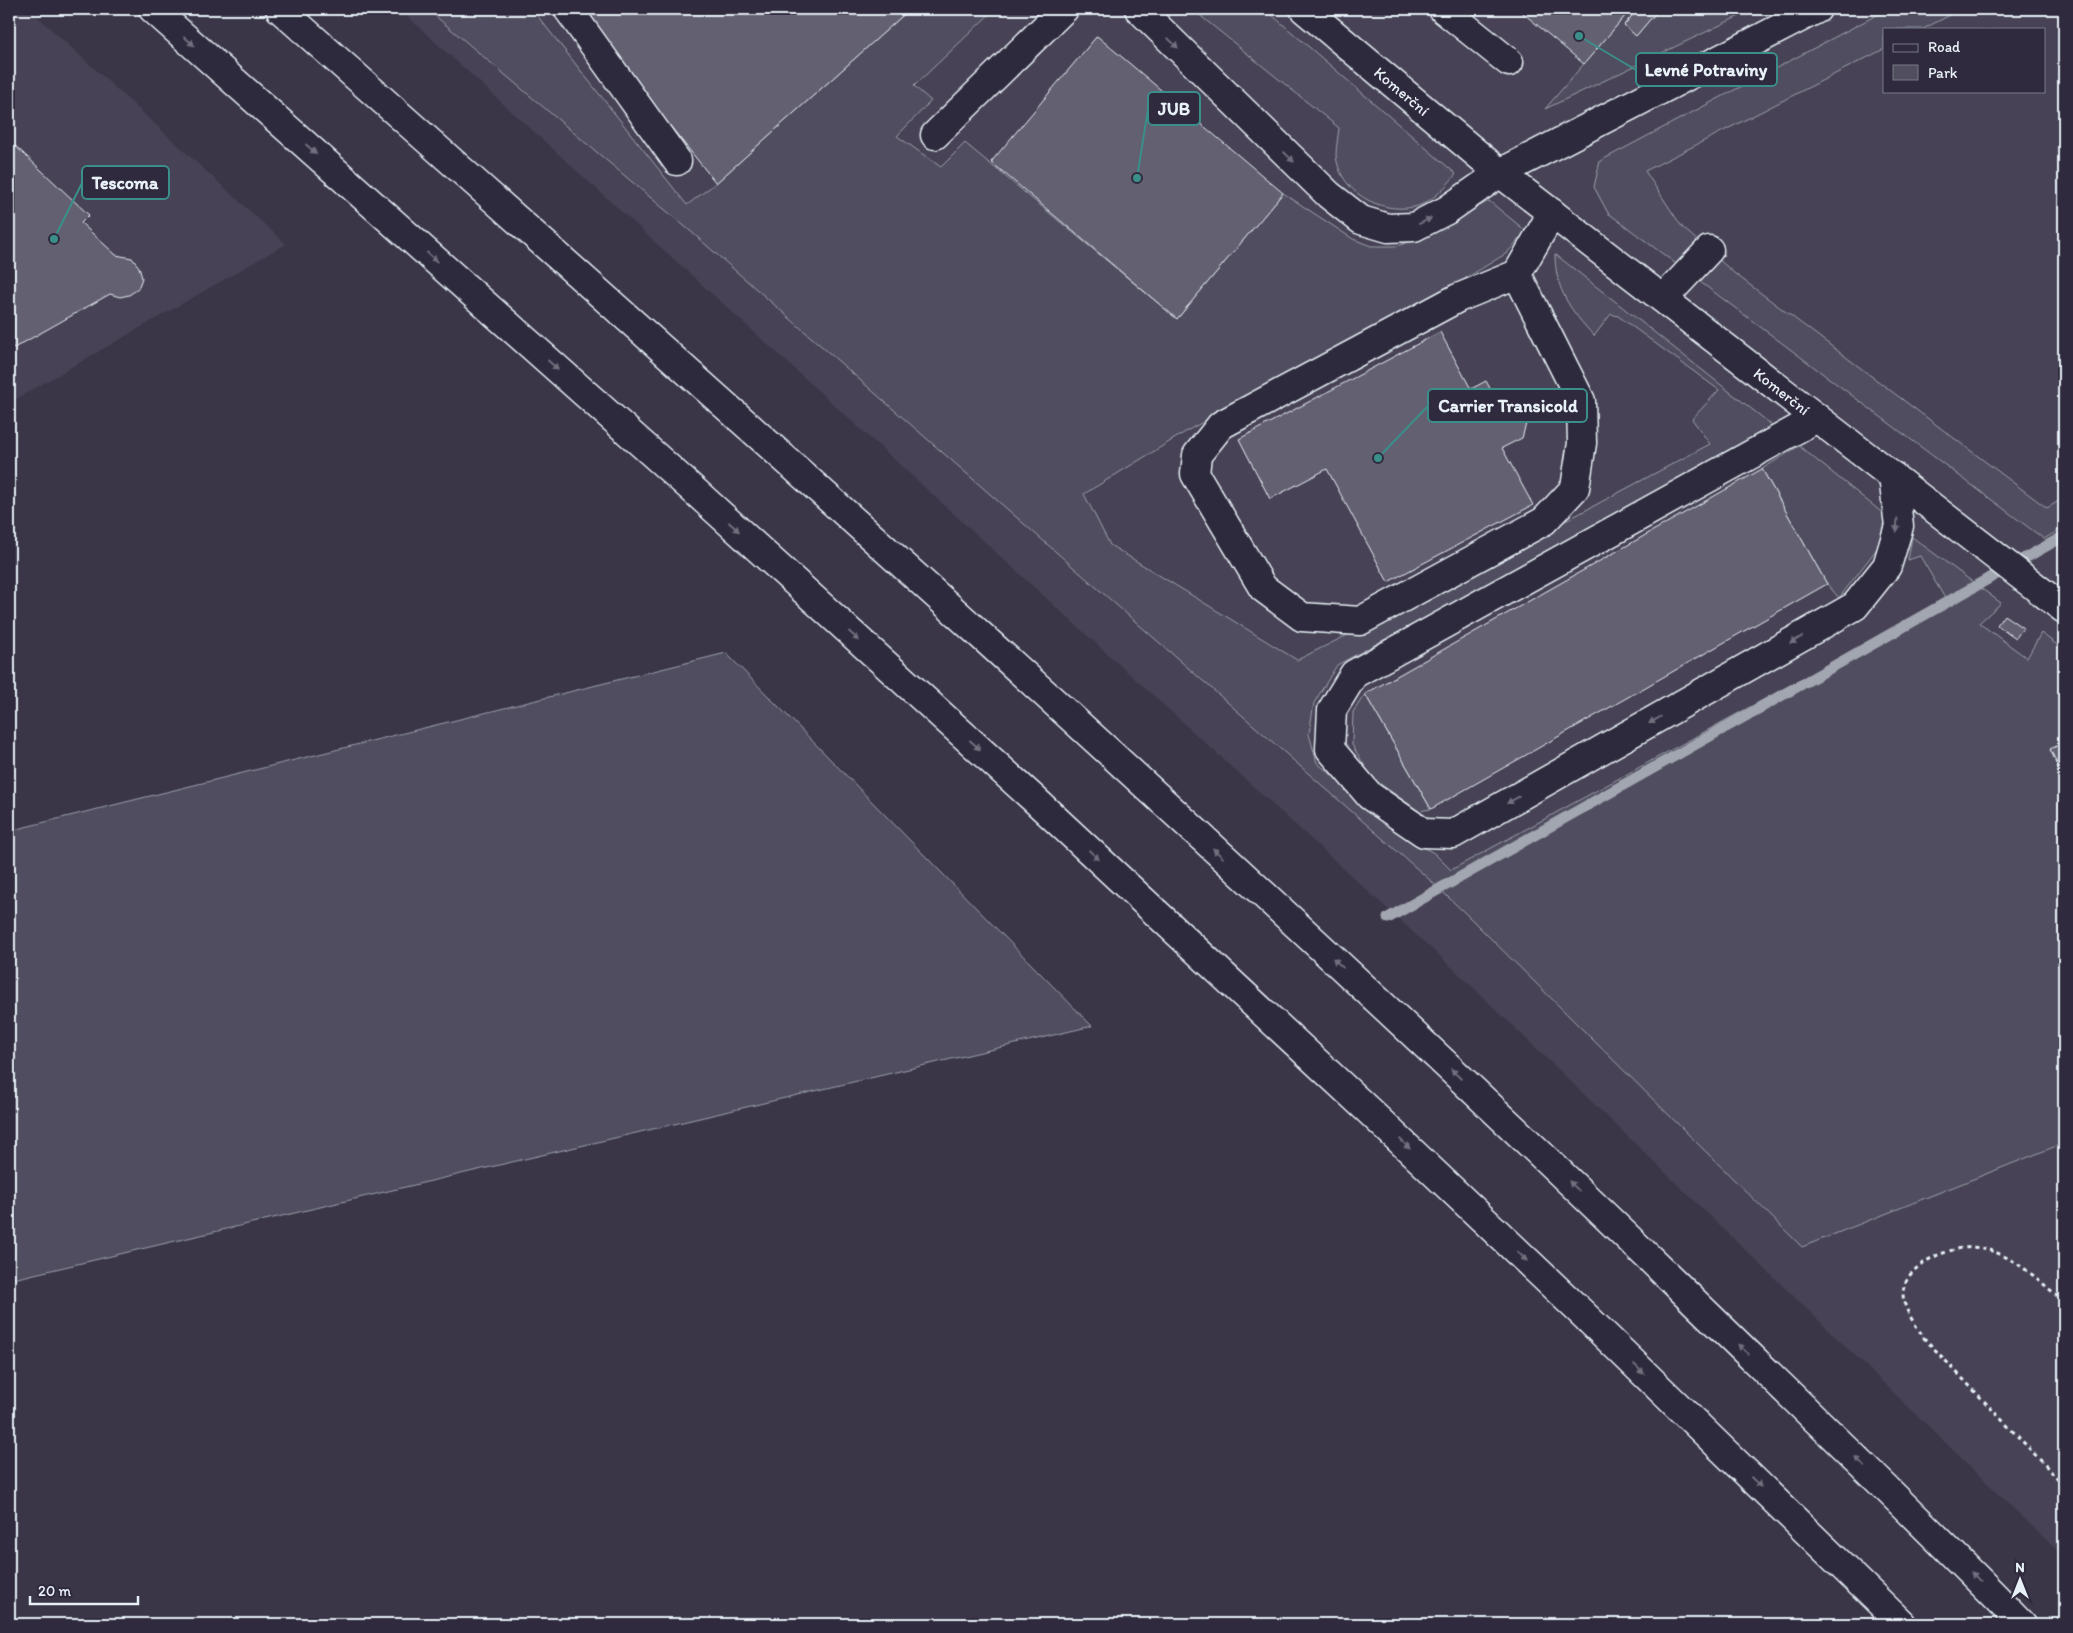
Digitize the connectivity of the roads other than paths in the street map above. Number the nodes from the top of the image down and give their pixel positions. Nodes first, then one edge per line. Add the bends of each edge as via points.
1 (153, 9) edge
2 (280, 9) edge
3 (568, 9) edge
4 (1064, 9) edge
5 (1139, 9) edge
6 (1304, 9) edge
7 (1443, 9) edge
8 (1817, 9) edge
9 (1509, 62) dead end
10 (935, 136) dead end
11 (678, 161) dead end
12 (1500, 173) junction
13 (1552, 213) junction
14 (1709, 250) dead end
15 (1517, 274) junction
16 (1664, 298) junction
17 (1817, 418) junction
18 (1892, 476) junction
19 (2064, 609) edge
20 (1902, 1624) edge
21 (2022, 1624) edge

1 -> 20 main road via 698,494 1035,800 1540,1273
21 -> 2 main road via 1921,1521 1425,1044 1090,734
3 - 11 main road
4 - 10 main road
5 -> 12 main road via 1329,195 1362,220 1388,228 1414,226 1447,210
6 - 12 main road, Komerční
7 - 9 main road
8 - 12 main road
12 - 13 main road, Komerční
13 - 15 main road
13 - 16 main road, Komerční
14 - 16 main road
15 - 15 main road via 1581,401 1582,443 1575,488 1544,521 1360,621 1302,617 1263,588 1195,474 1197,455 1221,425 1458,298
16 - 17 main road, Komerční
17 - 18 main road, Komerční
18 -> 17 main road via 1899,526 1887,566 1856,606 1453,834 1424,833 1370,796 1330,750 1332,710 1354,674
18 - 19 main road, Komerční

